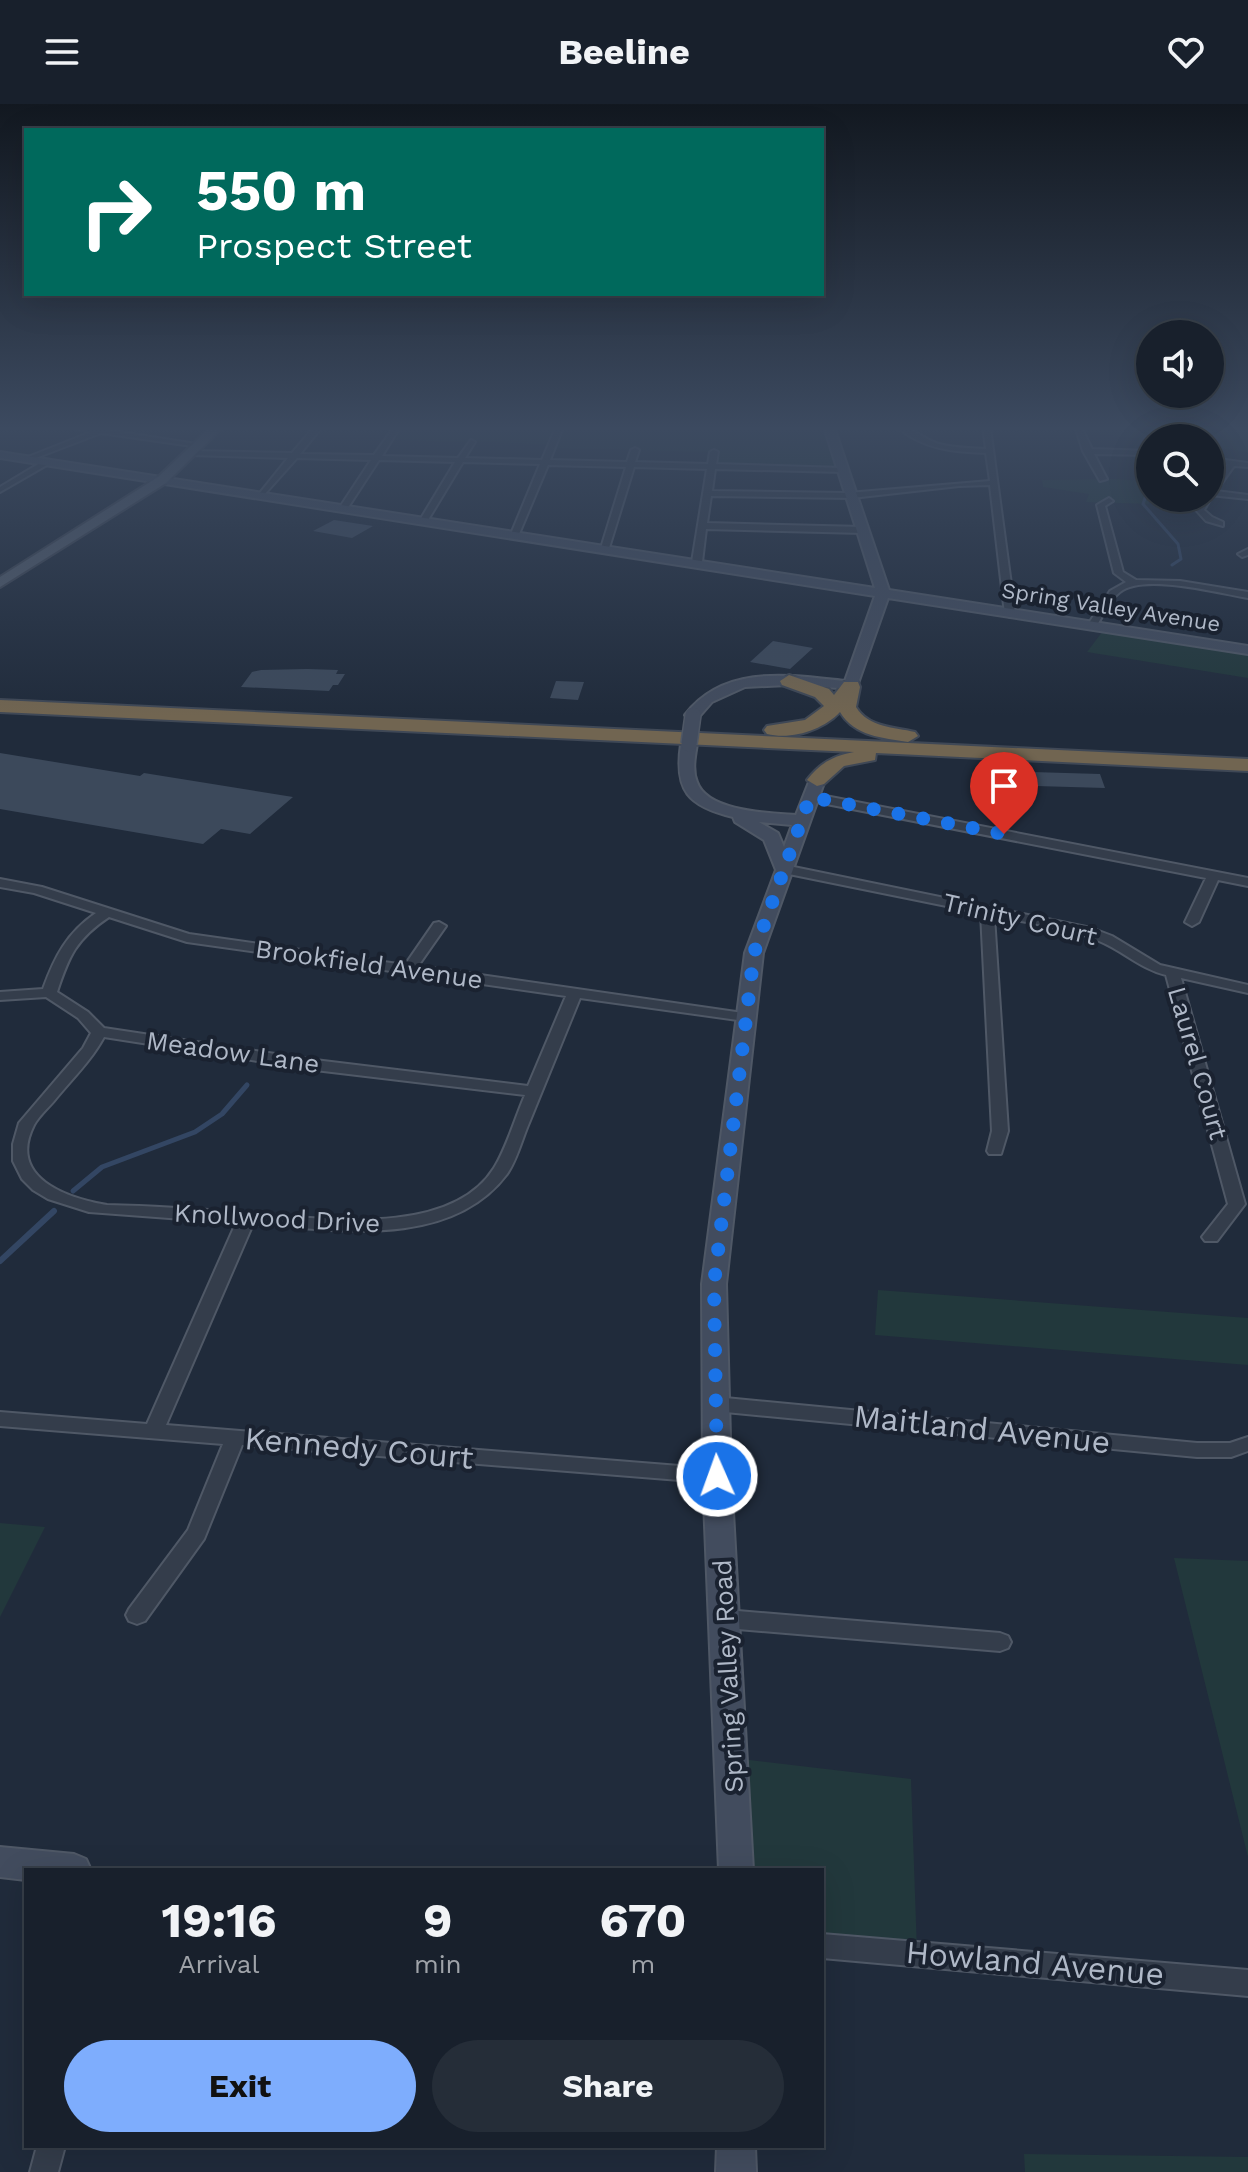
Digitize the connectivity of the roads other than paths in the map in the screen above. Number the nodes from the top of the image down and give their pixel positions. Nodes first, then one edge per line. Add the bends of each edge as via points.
1 (83, 524) edge
2 (94, 524) edge
3 (447, 524) edge
4 (520, 524) edge
5 (612, 524) edge
6 (861, 524) edge
7 (1000, 524) edge
8 (1106, 524) edge
9 (704, 526) joint
10 (863, 530) junction
11 (515, 534) junction
12 (605, 548) junction
13 (697, 562) junction
14 (0, 575) edge
15 (0, 583) edge
16 (1134, 583) junction
17 (883, 592) junction
18 (1248, 595) edge
19 (1010, 614) junction
20 (1092, 626) junction
21 (1248, 650) edge
22 (861, 663) junction
23 (789, 681) junction
24 (851, 686) junction
25 (0, 697) edge
26 (0, 706) edge
27 (834, 706) junction
28 (751, 738) junction
29 (989, 743) junction
30 (941, 750) junction
31 (1248, 755) edge
32 (1248, 765) edge
33 (814, 789) junction
34 (718, 807) junction
35 (802, 821) junction
36 (784, 869) junction
37 (1214, 875) junction
38 (1248, 882) edge
39 (0, 883) edge
40 (987, 910) junction
41 (106, 913) junction
42 (1192, 922) dead end
43 (439, 926) dead end
44 (408, 970) junction
45 (1173, 973) junction
46 (1248, 989) edge
47 (49, 993) junction
48 (574, 994) junction
49 (0, 996) edge
50 (745, 1017) junction
51 (99, 1032) junction
52 (531, 1091) junction
53 (995, 1151) dead end
54 (1242, 1204) edge
55 (247, 1218) junction
56 (1211, 1237) dead end
57 (715, 1404) junction
58 (0, 1419) edge
59 (154, 1431) junction
60 (235, 1438) junction
61 (1248, 1444) edge
62 (717, 1476) junction
63 (137, 1615) dead end
64 (726, 1619) junction
65 (1000, 1642) dead end
66 (0, 1862) edge
67 (56, 1868) edge
68 (736, 1868) edge
69 (824, 1946) edge
70 (1248, 1983) edge
71 (50, 2148) edge
72 (736, 2148) edge
73 (44, 2172) edge
74 (736, 2172) edge

1 - 14 main road
2 - 15 main road
3 - 11 street, Spring Valley Avenue
4 - 11 street
5 - 12 street
6 - 10 street
7 - 19 street
8 - 16 street via 1119,573
9 - 10 street
9 - 13 street
10 - 17 street
11 - 12 street, Spring Valley Avenue
12 - 13 street, Spring Valley Avenue
13 - 17 street, Spring Valley Avenue
16 - 18 street
16 - 20 street via 1116,590
17 - 19 street, Spring Valley Avenue
17 - 22 street
19 - 20 street, Spring Valley Avenue
20 - 21 street, Spring Valley Avenue
22 - 23 street via 836,675
22 - 24 street
23 - 24 street
23 - 27 highway via 822,693
23 - 34 street, bridge via 730,688 693,715 690,788 702,801
24 - 27 highway
24 - 29 highway via 847,707 861,724 909,736
25 - 28 highway
26 - 28 highway
27 - 28 highway via 828,717 814,724
28 - 29 highway
28 - 30 highway
28 - 33 highway via 806,759 812,765
29 - 31 highway
30 - 32 highway
30 - 33 highway via 845,759 833,764
33 - 34 street via 771,809
33 - 35 street, Spring Valley Road
33 - 37 street
34 - 35 street
34 - 36 street via 768,833
35 - 36 street, Spring Valley Road
36 - 40 street, Trinity Court
36 - 50 street, Spring Valley Road via 756,944
37 - 38 street
37 - 42 street
39 - 41 street, Brookfield Avenue
40 - 45 street, Trinity Court via 1086,931
40 - 53 street via 1000,1131
41 - 44 street, Brookfield Avenue via 187,938
41 - 47 street via 86,925 62,953
43 - 44 street
44 - 48 street, Brookfield Avenue
45 - 46 street, Trinity Court
45 - 54 street, Laurel Court
47 - 49 street
47 - 51 street
48 - 50 street, Brookfield Avenue
48 - 52 street, Knollwood Drive
50 - 57 street, Spring Valley Road via 714,1284
51 - 52 street, Meadow Lane
51 - 55 street, Knollwood Drive via 27,1123 18,1150 27,1176 51,1196 87,1207
52 - 55 street, Knollwood Drive via 501,1171 461,1205 425,1219 380,1226
54 - 56 street, Laurel Court
55 - 59 street
57 - 61 street, Maitland Avenue via 1197,1450
57 - 62 street, Spring Valley Road
58 - 59 street, Kennedy Court
59 - 60 street, Kennedy Court
60 - 62 street, Kennedy Court
60 - 63 street via 197,1533
62 - 64 street, Spring Valley Road
64 - 65 street
64 - 68 street, Spring Valley Road
66 - 67 street
69 - 70 street, Howland Avenue
71 - 73 street
72 - 74 street

